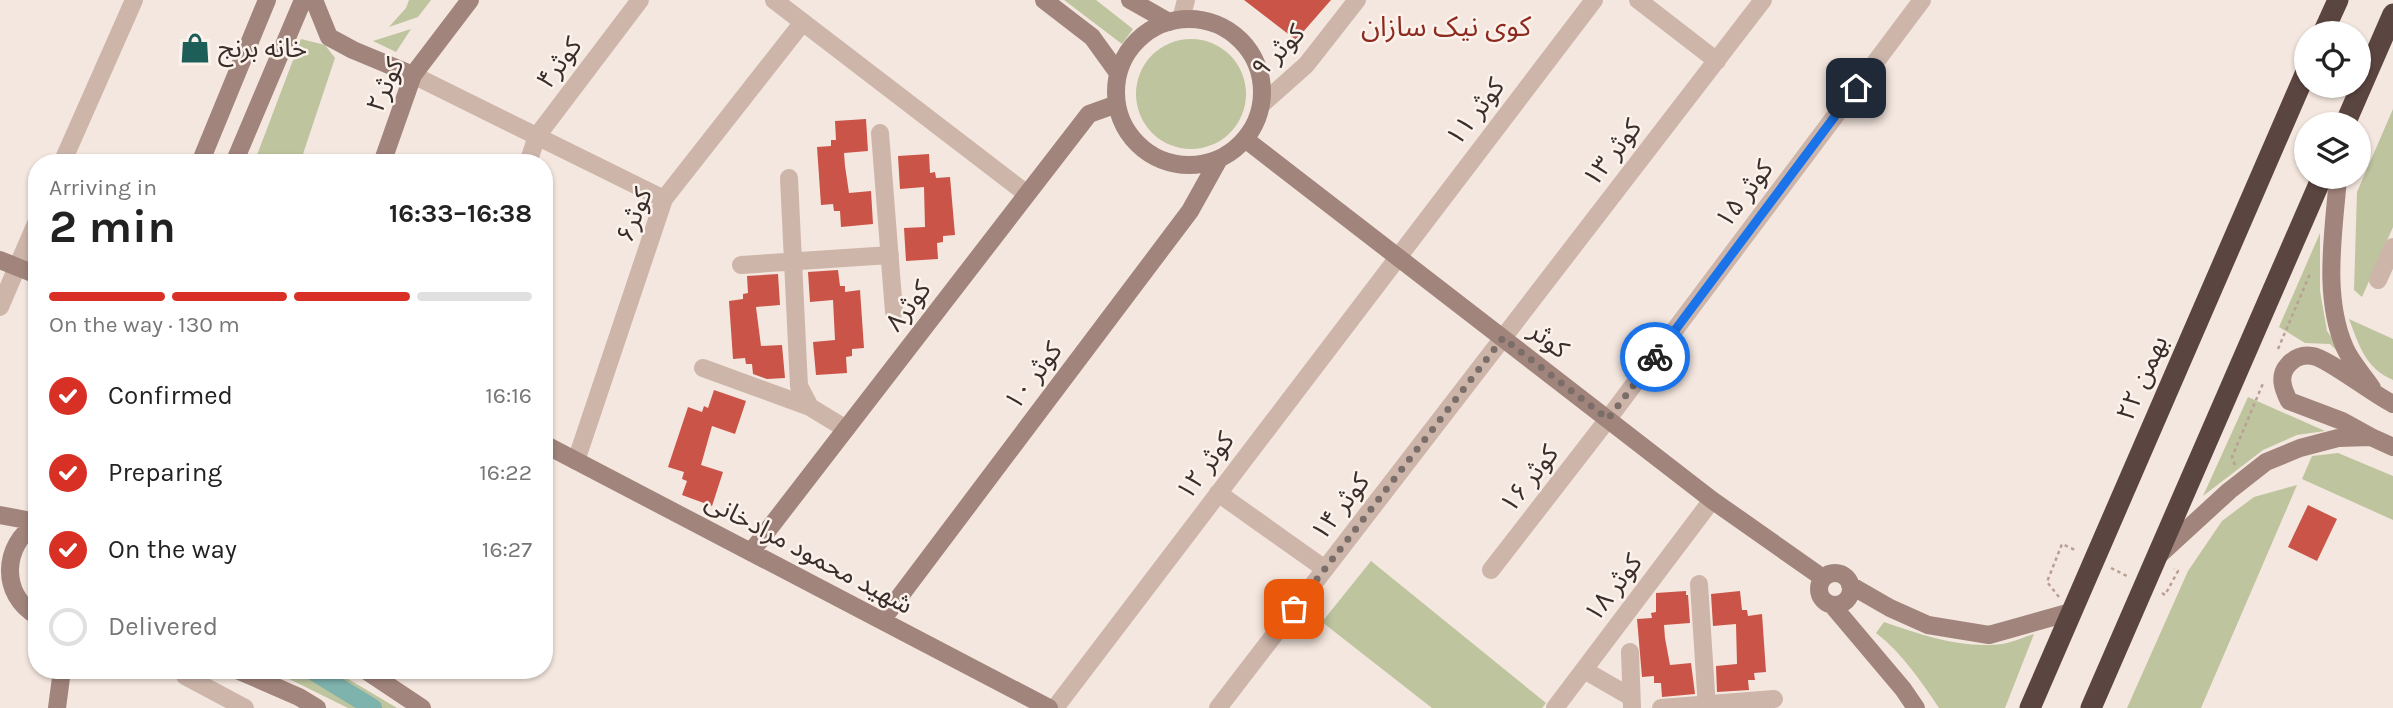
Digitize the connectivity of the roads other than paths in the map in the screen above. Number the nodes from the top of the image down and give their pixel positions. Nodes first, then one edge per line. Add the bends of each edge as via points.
1 (134, 0) edge
2 (267, 0) edge
3 (303, 0) edge
4 (314, 0) edge
5 (470, 0) edge
6 (640, 0) edge
7 (774, 0) edge
8 (1044, 0) edge
9 (1130, 0) edge
10 (1186, 0) edge
11 (1357, 0) edge
12 (1594, 0) edge
13 (1637, 0) edge
14 (1763, 0) edge
15 (1922, 0) edge
16 (2338, 0) edge
17 (2393, 14) edge
18 (1175, 20) junction
19 (2328, 21) edge
20 (803, 22) junction
21 (1717, 61) junction
22 (1118, 73) junction
23 (413, 75) junction
24 (2295, 98) edge
25 (1117, 104) junction
26 (1261, 105) junction
27 (2350, 112) edge
28 (880, 133) dead end
29 (537, 136) junction
30 (1245, 139) junction
31 (66, 154) edge
32 (205, 154) edge
33 (238, 154) edge
34 (385, 154) edge
35 (531, 154) edge
36 (1219, 159) junction
37 (789, 178) dead end
38 (2317, 189) edge
39 (2337, 189) edge
40 (1027, 194) junction
41 (664, 199) junction
42 (28, 234) edge
43 (2393, 247) edge
44 (890, 255) junction
45 (1397, 256) junction
46 (793, 261) junction
47 (8, 263) edge
48 (741, 265) dead end
49 (28, 271) edge
50 (2378, 280) dead end
51 (0, 307) edge
52 (894, 312) dead end
53 (1503, 338) junction
54 (704, 368) dead end
55 (2386, 400) edge
56 (810, 407) junction
57 (1608, 419) junction
58 (846, 429) junction
59 (2371, 437) junction
60 (2393, 447) edge
61 (553, 449) edge
62 (576, 461) junction
63 (1218, 493) junction
64 (1712, 500) junction
65 (0, 515) edge
66 (28, 521) edge
67 (28, 529) edge
68 (751, 552) junction
69 (2156, 557) junction
70 (1325, 569) junction
71 (1491, 570) dead end
72 (1823, 578) junction
73 (1699, 584) dead end
74 (1850, 585) junction
75 (6, 590) edge
76 (1832, 605) junction
77 (28, 609) edge
78 (2071, 612) junction
79 (882, 621) junction
80 (1630, 652) dead end
81 (1584, 670) junction
82 (61, 679) edge
83 (191, 679) edge
84 (258, 679) edge
85 (378, 679) edge
86 (1774, 699) dead end
87 (1631, 703) edge
88 (2036, 704) edge
89 (1707, 706) edge
90 (57, 708) edge
91 (245, 708) edge
92 (317, 708) edge
93 (422, 708) edge
94 (1049, 708) edge
95 (1055, 708) edge
96 (1218, 708) edge
97 (1555, 708) edge
98 (1661, 708) edge
99 (1916, 708) edge
100 (2091, 708) edge

1 - 31 street
2 - 32 main road
3 - 33 main road
4 - 23 main road via 329,37
5 - 23 main road, کوثر۲
6 - 29 street, کوثر۴
7 - 20 street
8 - 22 main road via 1092,37
9 - 18 main road
10 - 18 street
11 - 26 street, کوثر ۹ via 1306,65
12 - 45 street, کوثر ۱۱
13 - 21 street
14 - 21 street, کوثر ۱۳
15 - 57 street, ۱۵ کوثر
16 - 19 highway
17 - 27 highway
18 - 22 main road via 1137,40
18 - 26 main road via 1201,20 1236,36 1258,67
20 - 40 street
20 - 41 street, کوثر۶
21 - 53 street, کوثر ۱۳
22 - 25 main road
23 - 29 street
23 - 34 main road, کوثر۲
24 - 78 highway, ۲۲ بهمن
25 - 36 main road via 1127,131 1146,152 1181,165
25 - 40 main road, کوثر۸ via 1089,114
26 - 30 main road
28 - 44 street
29 - 35 street, کوثر۴
29 - 41 street
30 - 36 main road
30 - 45 main road, کوثر
36 - 79 main road, کوثر ۱۰ via 1191,211
37 - 46 street
38 - 69 highway
39 - 55 main road via 2332,250 2337,321 2345,349
40 - 58 main road, کوثر۸
41 - 62 street, کوثر۶
42 - 47 street
43 - 50 street
44 - 46 street
44 - 52 street
45 - 53 main road, کوثر
45 - 63 street, کوثر ۱۲
46 - 48 street
46 - 56 street via 799,386
47 - 49 main road
47 - 51 street
53 - 57 main road, کوثر
53 - 70 street, کوثر ۱۴
54 - 56 street
55 - 59 main road via 2315,355 2298,356 2286,367 2281,386 2289,401
56 - 58 street
57 - 64 main road, کوثر
57 - 71 street, کوثر ۱۶
58 - 68 main road, کوثر۸
59 - 60 main road
59 - 69 main road via 2300,447 2266,462
61 - 62 main road, شهید محمود مرادخانی
62 - 68 main road, شهید محمود مرادخانی
63 - 70 street
63 - 95 street, کوثر ۱۲
64 - 72 main road, کوثر
64 - 81 street, کوثر ۱۸
65 - 66 main road
67 - 75 main road via 12,551
68 - 79 main road, شهید محمود مرادخانی
69 - 100 highway
70 - 96 street, کوثر ۱۴
72 - 74 main road via 1835,573
72 - 76 main road via 1819,591
73 - 89 street
74 - 76 main road via 1846,600
74 - 78 main road via 1928,625 1989,635
75 - 77 main road
76 - 99 main road
78 - 88 highway, ۲۲ بهمن
79 - 94 main road, شهید محمود مرادخانی
80 - 87 street
81 - 87 street
81 - 97 street, کوثر ۱۸
82 - 90 main road
83 - 91 street
84 - 92 main road
85 - 93 main road
86 - 89 street
89 - 98 street

